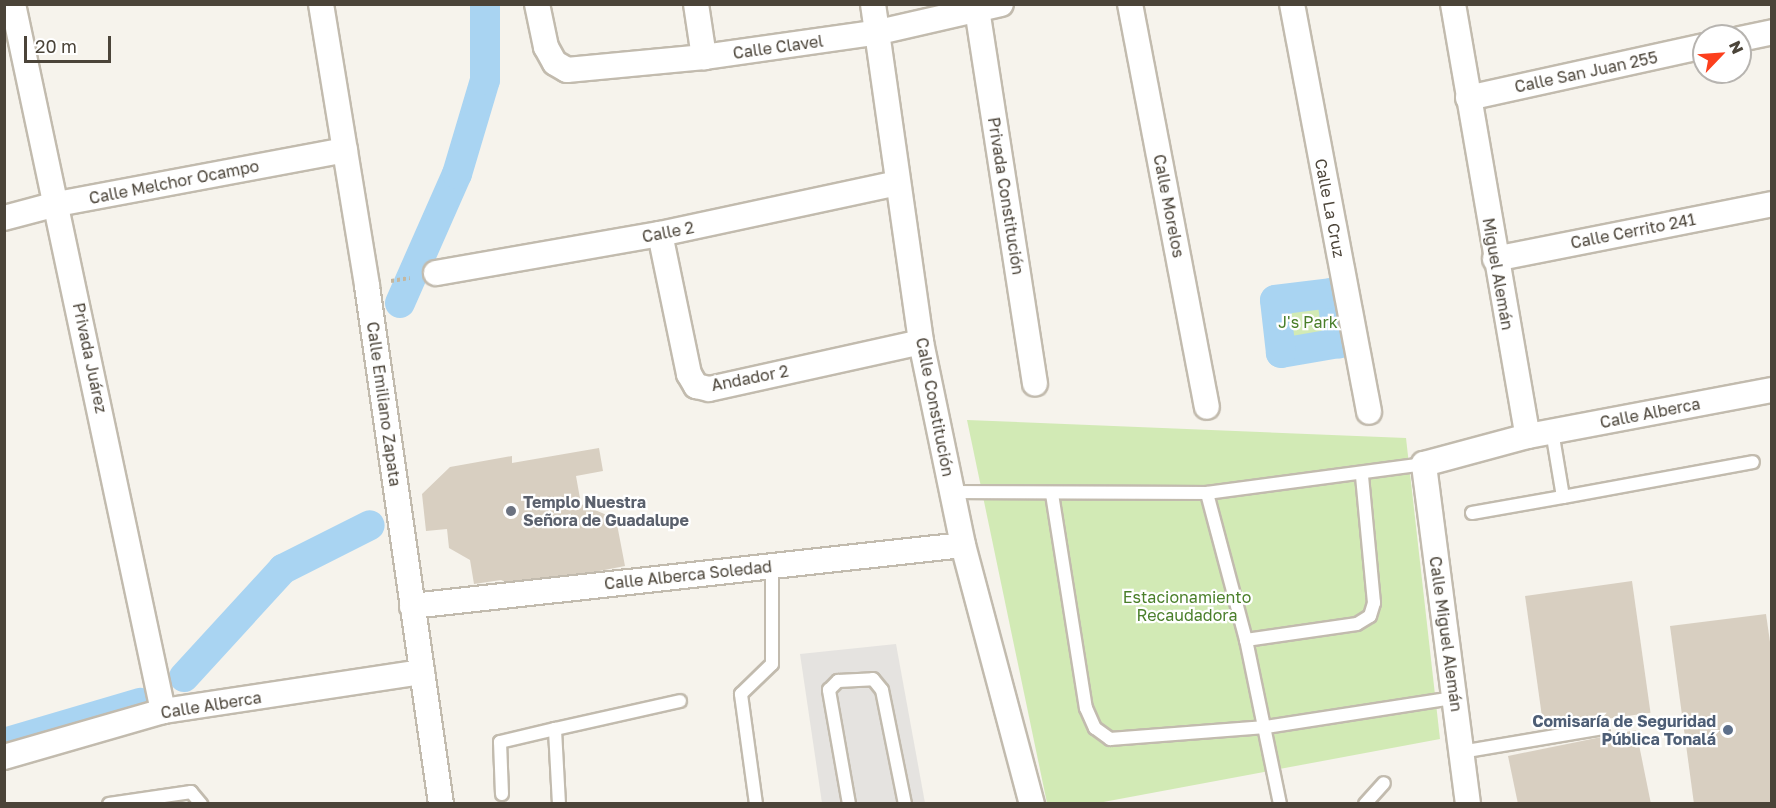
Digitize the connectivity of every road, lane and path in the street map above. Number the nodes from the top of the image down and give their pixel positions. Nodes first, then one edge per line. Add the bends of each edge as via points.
1 (13, 4) edge
2 (321, 4) edge
3 (537, 4) edge
4 (696, 4) edge
5 (873, 4) edge
6 (1000, 4) edge
7 (1131, 4) edge
8 (1292, 4) edge
9 (1453, 4) edge
10 (977, 9) junction
11 (879, 32) junction
12 (1772, 32) edge
13 (1752, 36) edge
14 (1692, 49) edge
15 (704, 57) junction
16 (1468, 98) junction
17 (345, 150) junction
18 (898, 183) junction
19 (57, 204) junction
20 (1772, 204) edge
21 (4, 218) edge
22 (660, 234) junction
23 (1495, 259) junction
24 (427, 275) joint
25 (388, 282) dead end
26 (921, 342) junction
27 (1035, 384) dead end
28 (1772, 390) edge
29 (1207, 407) dead end
30 (1369, 412) dead end
31 (1552, 431) junction
32 (1528, 436) junction
33 (1752, 462) dead end
34 (1424, 464) junction
35 (1362, 475) junction
36 (952, 492) junction
37 (1207, 493) junction
38 (1052, 494) junction
39 (1563, 497) junction
40 (1472, 513) dead end
41 (963, 545) junction
42 (772, 566) junction
43 (412, 606) junction
44 (1246, 640) junction
45 (422, 672) junction
46 (1455, 698) junction
47 (680, 701) dead end
48 (163, 711) junction
49 (1266, 726) junction
50 (1603, 728) dead end
51 (555, 729) junction
52 (1461, 752) junction
53 (4, 757) edge
54 (1384, 783) dead end
55 (502, 794) dead end
56 (109, 804) edge
57 (201, 804) edge
58 (441, 804) edge
59 (559, 804) edge
60 (756, 804) edge
61 (849, 804) edge
62 (905, 804) edge
63 (1032, 804) edge
64 (1280, 804) edge
65 (1365, 804) edge
66 (1468, 804) edge

1 - 19 street, Privada Juárez
2 - 17 street, Calle Emiliano Zapata
3 - 15 street, Calle Clavel via 546,47 555,63 567,70
4 - 15 street
5 - 11 street, Calle Constitución
6 - 10 street, Calle Clavel
7 - 29 street, Calle Morelos
8 - 30 street, Calle La Cruz
9 - 16 street, Miguel Alemán
10 - 11 street, Calle Clavel
10 - 27 street, Privada Constitución
11 - 15 street, Calle Clavel
11 - 18 street, Calle Constitución
12 - 13 street
14 - 16 street, Calle San Juan 255
16 - 23 street, Miguel Alemán
17 - 19 street, Calle Melchor Ocampo
17 - 43 street, Calle Emiliano Zapata
18 - 22 street, Calle 2
18 - 26 street, Calle Constitución
19 - 21 street, Calle Melchor Ocampo
19 - 48 street, Privada Juárez
20 - 23 street, Calle Cerrito 241
22 - 24 street, Calle 2
22 - 26 street, Andador 2 via 689,374 696,386 709,389
23 - 32 street, Miguel Alemán
24 - 25 path
26 - 36 street, Calle Constitución
28 - 31 street, Calle Alberca
31 - 32 street, Calle Alberca
31 - 39 lane
32 - 34 street
33 - 39 lane
34 - 35 lane
34 - 46 street, Calle Miguel Alemán
35 - 37 lane
35 - 44 lane via 1374,603 1370,616 1357,624
36 - 38 lane
36 - 41 street, Calle Constitución
37 - 38 lane
37 - 44 lane
38 - 49 lane via 1086,708 1095,728 1110,739
39 - 40 lane
41 - 42 street, Calle Alberca Soledad
41 - 63 street, Calle Constitución
42 - 43 street, Calle Alberca Soledad
42 - 60 lane via 772,664 741,694
43 - 45 street, Calle Emiliano Zapata
44 - 49 lane
45 - 48 street, Calle Alberca
45 - 58 street, Calle Emiliano Zapata
46 - 49 lane
46 - 52 street, Calle Miguel Alemán
47 - 51 lane
48 - 53 street, Calle Alberca
49 - 64 lane
50 - 52 lane
51 - 55 lane via 500,742
51 - 59 lane
52 - 66 street, Calle Miguel Alemán
54 - 65 lane
56 - 57 lane via 191,792
61 - 62 lane via 829,690 838,681 873,679 882,690

